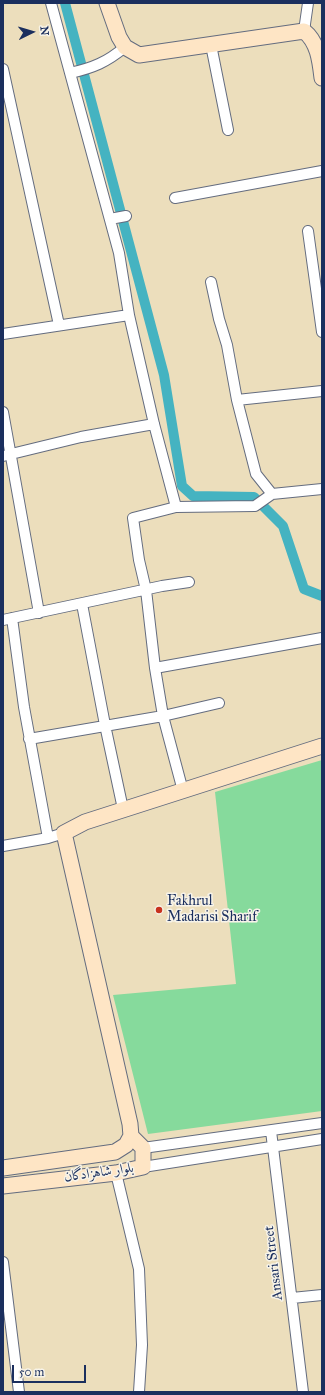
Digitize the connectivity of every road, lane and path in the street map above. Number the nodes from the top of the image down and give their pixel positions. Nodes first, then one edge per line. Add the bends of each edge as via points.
1 (51, 3) edge
2 (107, 3) edge
3 (308, 3) edge
4 (304, 31) junction
5 (211, 45) junction
6 (125, 47) junction
7 (321, 68) edge
8 (3, 69) edge
9 (70, 73) junction
10 (228, 130) dead end
11 (322, 171) edge
12 (174, 198) dead end
13 (126, 216) dead end
14 (110, 219) junction
15 (308, 231) dead end
16 (212, 282) dead end
17 (129, 315) junction
18 (60, 325) junction
19 (322, 332) edge
20 (3, 334) edge
21 (322, 391) edge
22 (237, 400) junction
23 (3, 412) edge
24 (154, 424) junction
25 (7, 456) edge
26 (322, 489) edge
27 (272, 494) junction
28 (176, 507) junction
29 (189, 582) dead end
30 (146, 590) junction
31 (82, 604) junction
32 (39, 613) junction
33 (8, 619) edge
34 (322, 638) edge
35 (155, 668) junction
36 (219, 703) dead end
37 (163, 716) junction
38 (105, 725) junction
39 (29, 739) junction
40 (322, 746) edge
41 (183, 791) junction
42 (123, 809) junction
43 (64, 832) junction
44 (48, 838) junction
45 (3, 846) edge
46 (322, 1123) edge
47 (271, 1131) junction
48 (131, 1136) junction
49 (322, 1139) edge
50 (274, 1146) junction
51 (143, 1148) junction
52 (143, 1167) junction
53 (3, 1168) edge
54 (116, 1173) junction
55 (3, 1186) edge
56 (3, 1262) edge
57 (322, 1295) edge
58 (292, 1298) junction
59 (19, 1392) edge
60 (138, 1392) edge
61 (303, 1392) edge

1 - 9 street
2 - 6 main road
3 - 4 street
4 - 5 main road
4 - 7 main road via 310,35 317,48
5 - 6 main road via 139,55
5 - 10 street
6 - 9 street via 110,60
8 - 18 street
9 - 14 street
11 - 12 street
13 - 14 street
14 - 17 street via 119,253
15 - 19 street
16 - 22 street
17 - 18 street
17 - 24 street
18 - 20 street
21 - 22 street
22 - 27 street via 256,474
23 - 25 street
24 - 25 street via 81,437
24 - 28 street
25 - 32 street
26 - 27 street
27 - 28 street via 255,506
28 - 30 street via 133,518
29 - 30 street
30 - 31 street
30 - 35 street
31 - 32 street
31 - 38 street
32 - 33 street
33 - 39 street
34 - 35 street
35 - 37 street
36 - 37 street
37 - 38 street
37 - 41 street
38 - 39 street
38 - 42 street
39 - 44 street
40 - 41 main road
41 - 42 main road
42 - 43 main road
43 - 44 street
43 - 48 main road
44 - 45 street
46 - 47 street
47 - 50 street, Ansari Street
47 - 51 street
48 - 51 main road, بلوار شاهزادگان
48 - 53 main road, بلوار شاهزادگان via 126,1145 115,1152
49 - 50 street
50 - 52 street
50 - 58 street, Ansari Street
51 - 52 main road, بلوار شاهزادگان
52 - 54 main road, بلوار شاهزادگان
54 - 55 main road, بلوار شاهزادگان
54 - 60 street via 139,1269 142,1345
56 - 59 street
57 - 58 street
58 - 61 street, Ansari Street

